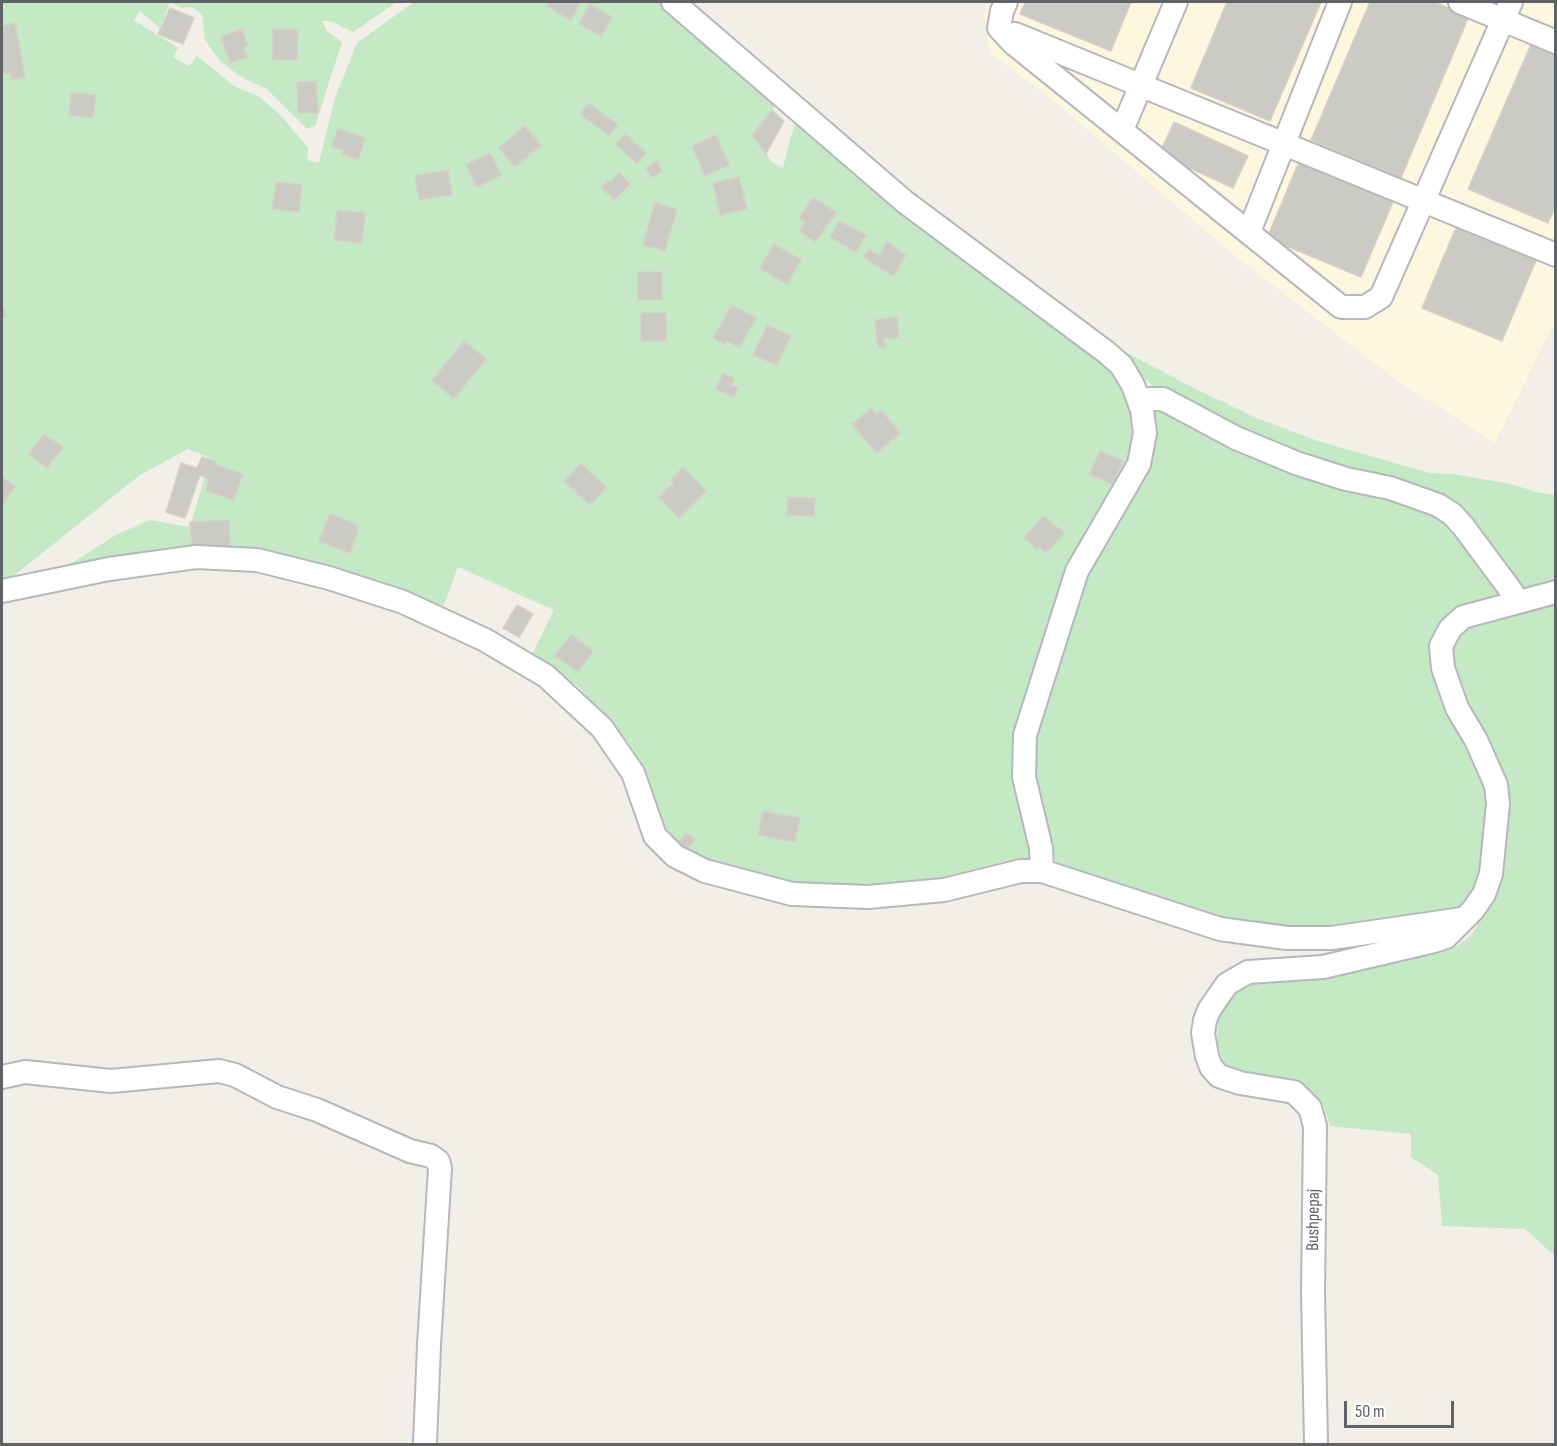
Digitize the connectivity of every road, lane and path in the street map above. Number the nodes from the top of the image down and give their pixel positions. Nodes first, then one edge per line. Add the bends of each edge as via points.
1 (673, 2) edge
2 (1006, 2) edge
3 (1176, 2) edge
4 (1340, 2) edge
5 (1460, 2) edge
6 (1507, 11) edge
7 (999, 27) junction
8 (1556, 42) edge
9 (1140, 86) junction
10 (1122, 130) junction
11 (1284, 144) junction
12 (1423, 201) junction
13 (1249, 232) junction
14 (1556, 255) edge
15 (1139, 399) junction
16 (2, 591) edge
17 (1556, 591) edge
18 (1516, 602) junction
19 (1042, 871) junction
20 (1462, 919) junction
21 (2, 1077) edge
22 (425, 1444) edge
23 (1316, 1444) edge

1 - 15 street via 905,202 1121,364
2 - 7 street
3 - 9 street
4 - 11 street
5 - 6 street
6 - 8 street
6 - 12 street
7 - 9 street
7 - 10 street via 1013,43
9 - 10 street
9 - 11 street
10 - 13 street
11 - 12 street
11 - 13 street
12 - 13 street via 1381,297 1365,307 1341,306
12 - 14 street
15 - 18 street via 1163,399 1236,438 1296,463 1390,488 1438,506 1463,526
15 - 19 street via 1145,433 1139,464 1077,571 1025,735 1024,777 1041,848
16 - 19 street via 109,568 196,557 257,560 329,578 403,602 484,640 546,676 602,728 633,773 656,836 675,856 705,871 792,894 868,897 944,890 1021,871
17 - 18 street
18 - 20 street via 1463,617 1450,629 1441,646 1443,668 1457,708 1496,784 1498,804 1491,874 1484,894
19 - 20 street via 1220,929 1287,938 1332,938
20 - 23 street, Bushpepaj via 1446,937 1434,942 1323,967 1248,972 1227,984 1205,1020 1204,1045 1211,1067 1219,1076 1294,1092 1311,1108 1315,1126
21 - 22 street via 25,1072 111,1081 219,1071 438,1161

